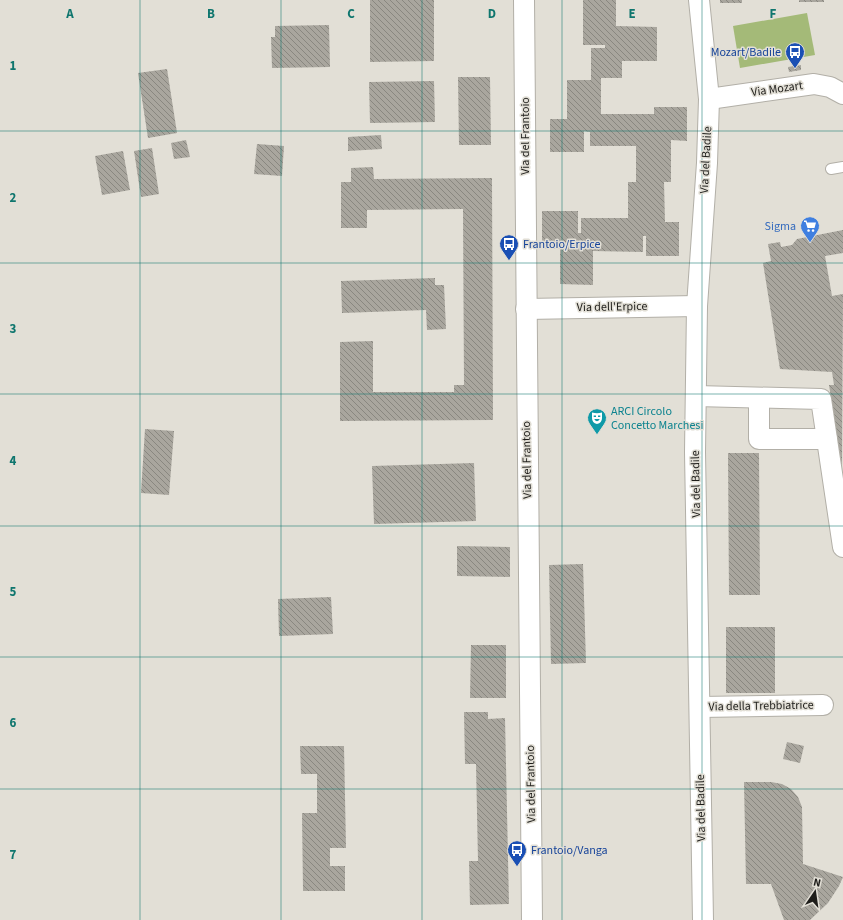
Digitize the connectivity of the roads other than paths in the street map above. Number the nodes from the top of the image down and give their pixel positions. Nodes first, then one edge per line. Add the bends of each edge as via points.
1 (524, 0) edge
2 (699, 0) edge
3 (843, 94) edge
4 (709, 99) junction
5 (843, 167) edge
6 (831, 169) dead end
7 (697, 306) junction
8 (526, 309) junction
9 (696, 396) junction
10 (759, 398) junction
11 (827, 440) junction
12 (843, 547) edge
13 (823, 706) dead end
14 (700, 707) junction
15 (532, 920) edge
16 (703, 920) edge

1 - 8 street, Via del Frantoio
2 - 4 street, Via del Badile
3 - 4 street, Via Mozart via 830,87 814,84
4 - 7 street, Via del Badile
5 - 6 lane
7 - 8 street, Via dell'Erpice
7 - 9 street, Via del Badile
8 - 15 street, Via del Frantoio
9 - 10 street
9 - 14 street, Via del Badile
10 - 11 street via 821,399
10 - 11 street via 760,439
11 - 12 street
13 - 14 street, Via della Trebbiatrice
14 - 16 street, Via del Badile

